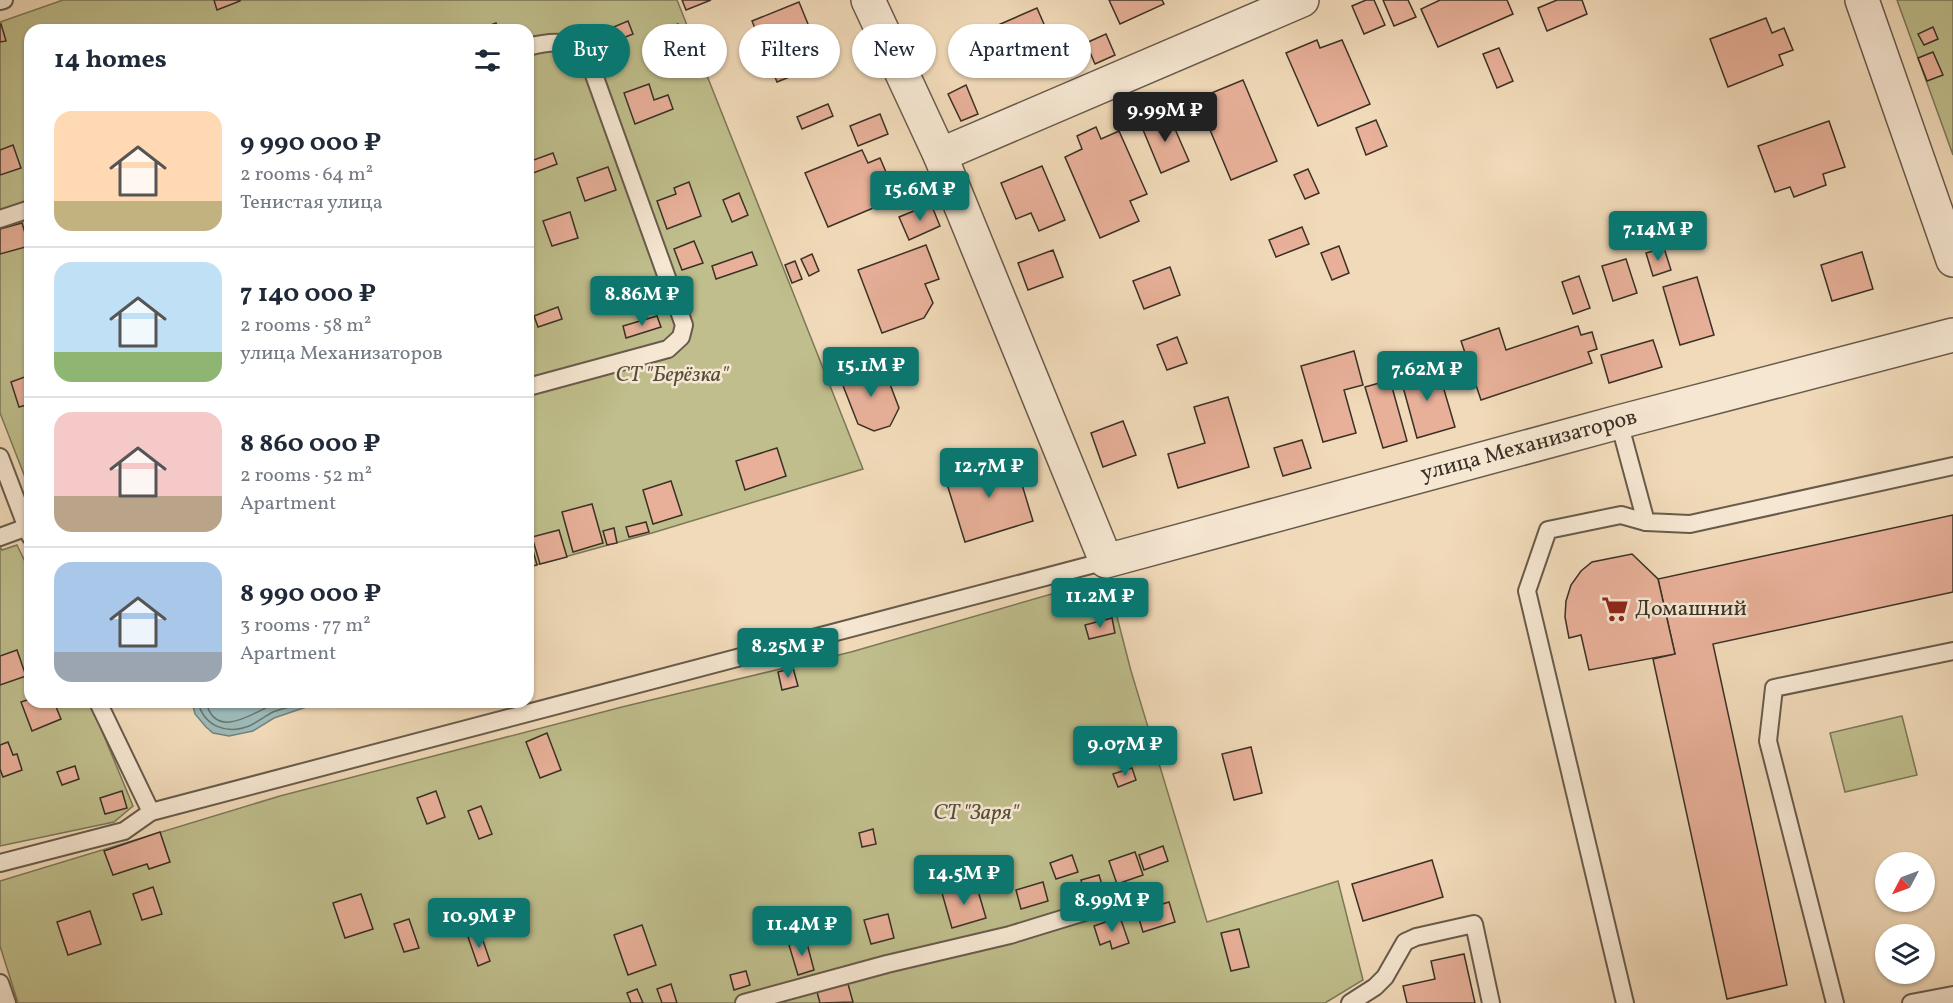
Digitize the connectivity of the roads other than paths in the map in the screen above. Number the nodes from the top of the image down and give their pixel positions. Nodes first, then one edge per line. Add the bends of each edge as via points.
1 (867, 0) edge
2 (1302, 0) edge
3 (1862, 0) edge
4 (534, 46) edge
5 (940, 155) junction
6 (24, 211) edge
7 (0, 219) edge
8 (1953, 260) edge
9 (1953, 335) edge
10 (534, 385) edge
11 (1619, 422) junction
12 (0, 457) edge
13 (1953, 466) edge
14 (24, 517) edge
15 (1646, 522) junction
16 (24, 531) edge
17 (0, 537) edge
18 (1106, 561) junction
19 (1953, 651) edge
20 (101, 708) edge
21 (151, 812) junction
22 (0, 862) edge
23 (1114, 903) dead end
24 (0, 983) edge
25 (1377, 995) edge
26 (1953, 995) edge
27 (7, 1003) edge
28 (744, 1003) edge
29 (1350, 1003) edge
30 (1491, 1003) edge
31 (1625, 1003) edge
32 (1835, 1003) edge
33 (1911, 1003) edge

1 - 5 street
2 - 5 street
3 - 8 street
4 - 10 lane via 566,44 579,50 593,72 684,325 681,337 668,349
5 - 18 street
6 - 7 lane
9 - 11 street, улица Механизаторов
11 - 15 lane
11 - 18 street, улица Механизаторов
12 - 14 lane
13 - 15 lane via 1690,524
15 - 31 lane via 1621,515 1548,530 1527,591
16 - 17 lane
18 - 21 lane
19 - 32 lane via 1773,688 1768,741
20 - 21 lane
21 - 22 lane via 124,831
23 - 28 lane via 1010,935
24 - 27 lane
25 - 29 lane
25 - 30 lane via 1405,942 1474,924
26 - 33 lane

